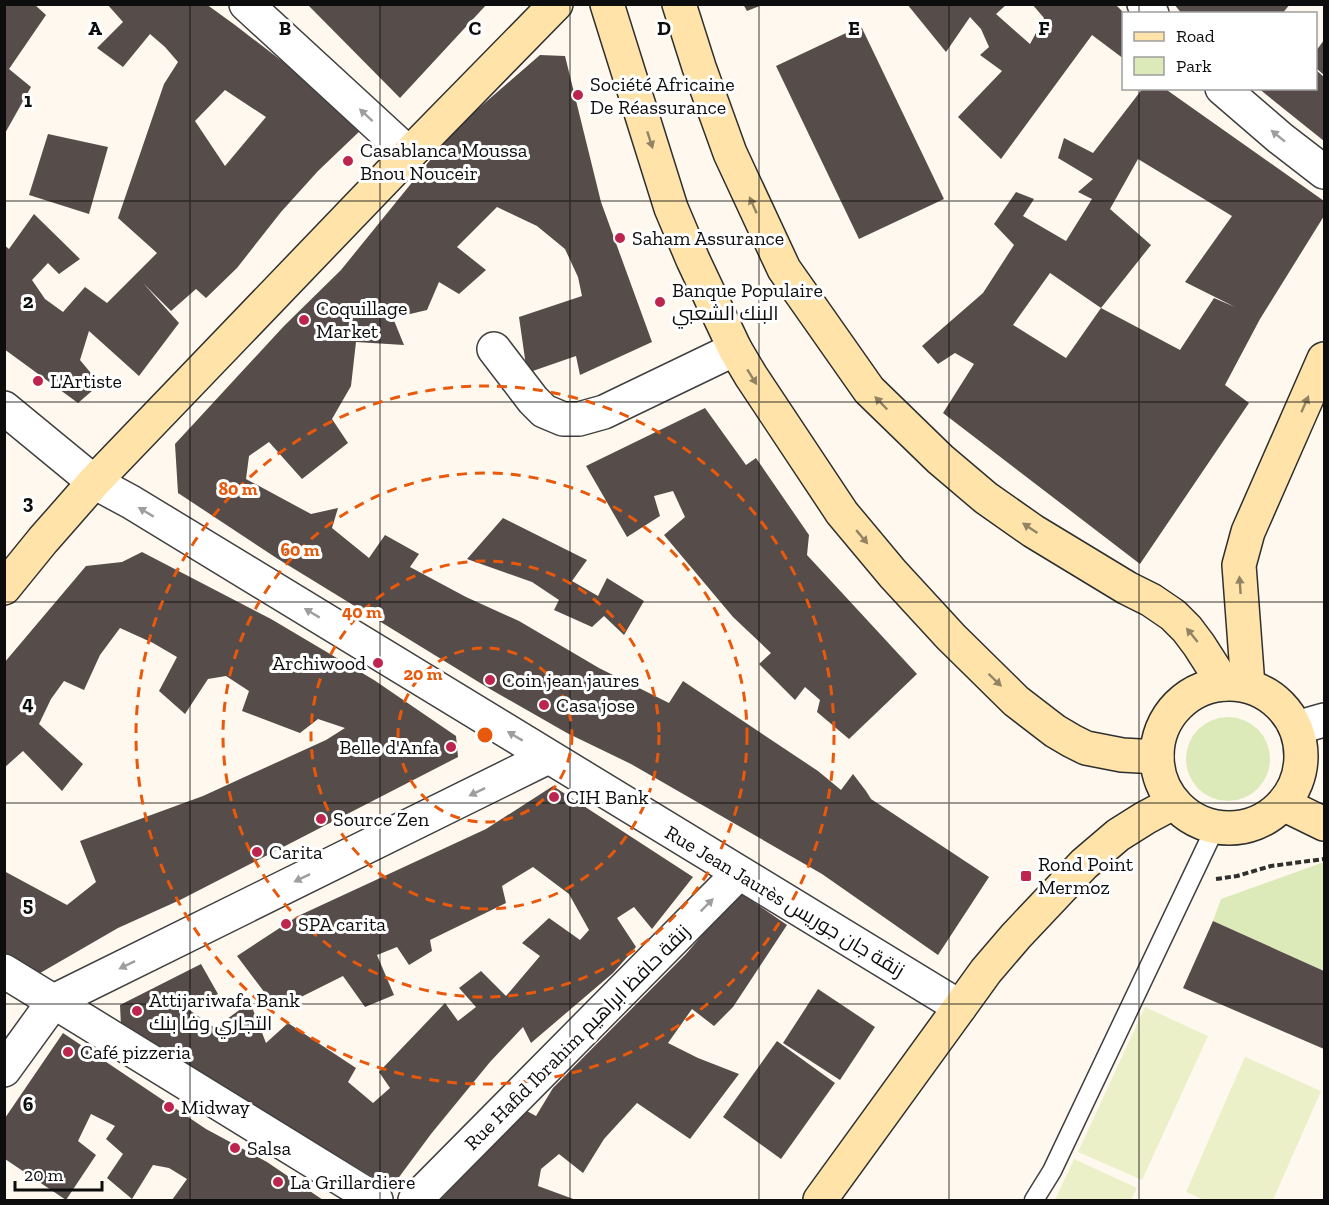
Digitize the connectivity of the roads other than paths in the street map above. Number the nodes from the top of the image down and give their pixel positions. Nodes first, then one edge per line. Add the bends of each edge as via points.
1 (246, 4) edge
2 (556, 4) edge
3 (607, 4) edge
4 (679, 4) edge
5 (1224, 90) edge
6 (409, 154) junction
7 (1324, 172) edge
8 (494, 349) dead end
9 (735, 349) junction
10 (1324, 359) edge
11 (4, 408) edge
12 (94, 482) junction
13 (4, 588) edge
14 (1236, 685) junction
15 (1315, 729) edge
16 (548, 757) junction
17 (1157, 757) junction
18 (1173, 803) junction
19 (1283, 804) junction
20 (1324, 824) edge
21 (1216, 826) junction
22 (739, 873) junction
23 (4, 971) edge
24 (54, 1001) junction
25 (960, 1007) junction
26 (4, 1070) edge
27 (376, 1200) edge
28 (415, 1200) edge
29 (820, 1200) edge
30 (1034, 1200) edge

6 -> 1 street
2 - 6 main road
3 -> 9 main road via 671,208
14 -> 4 main road via 1173,615 1033,531 986,498 869,390 779,259 730,153
7 -> 5 street
6 - 12 main road
8 - 9 street via 544,411 563,419 604,412
9 -> 17 main road via 842,513 951,637 1016,701 1086,748
14 -> 10 main road via 1239,565 1248,532
11 - 12 street, Rue Jean Jaurès زنقة جان جوريس
12 - 13 main road
16 -> 12 street, Rue Jean Jaurès زنقة جان جوريس
14 - 15 main road via 1255,688 1274,699 1289,715
14 - 17 main road via 1215,685 1182,701 1161,731
15 - 19 main road via 1301,748 1299,776
16 - 22 street, Rue Jean Jaurès زنقة جان جوريس
16 -> 24 street
17 - 18 main road via 1161,782
18 - 21 main road via 1197,821
18 - 25 main road via 1118,835 1084,864 1016,936
19 - 20 main road
19 - 21 main road via 1256,823
21 - 30 lane via 1052,1171
22 - 25 street, Rue Jean Jaurès زنقة جان جوريس
28 -> 22 street, Rue Hafid Ibrahim زنقة حافظ ابراهيم
23 - 24 street
24 - 26 street
24 - 27 street
25 - 29 main road

